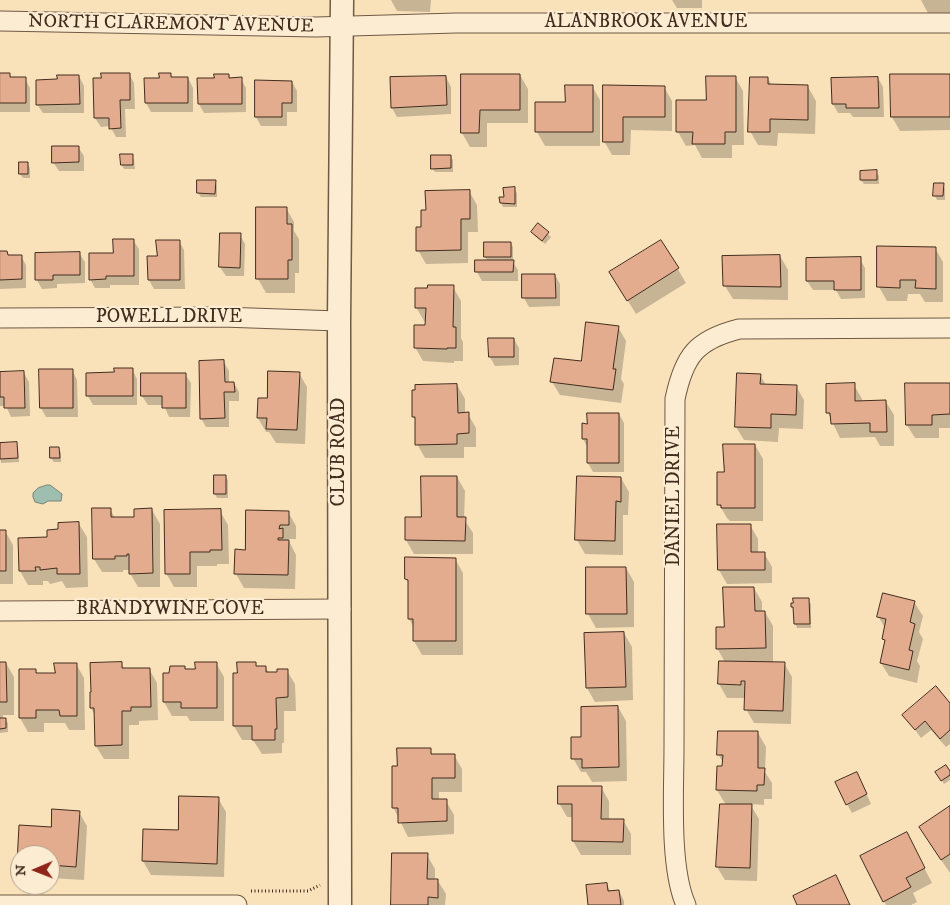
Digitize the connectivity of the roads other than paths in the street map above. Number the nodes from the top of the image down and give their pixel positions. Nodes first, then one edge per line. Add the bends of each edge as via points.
1 (342, 0) edge
2 (0, 21) edge
3 (950, 23) edge
4 (342, 27) junction
5 (0, 318) edge
6 (339, 321) junction
7 (950, 328) edge
8 (340, 609) junction
9 (0, 611) edge
10 (243, 898) edge
11 (0, 905) edge
12 (340, 905) edge
13 (686, 905) edge

1 - 4 street, CLUB ROAD
2 - 4 street, NORTH CLAREMONT AVENUE
3 - 4 street, ALANBROOK AVENUE via 456,23
4 - 6 street, CLUB ROAD
5 - 6 street, POWELL DRIVE via 222,317
6 - 8 street, CLUB ROAD
7 - 13 street, DANIEL DRIVE via 739,329 707,340 696,348 685,366 675,399 674,704 675,836 678,879
8 - 9 street, BRANDYWINE COVE
8 - 12 street, CLUB ROAD
10 - 11 street

